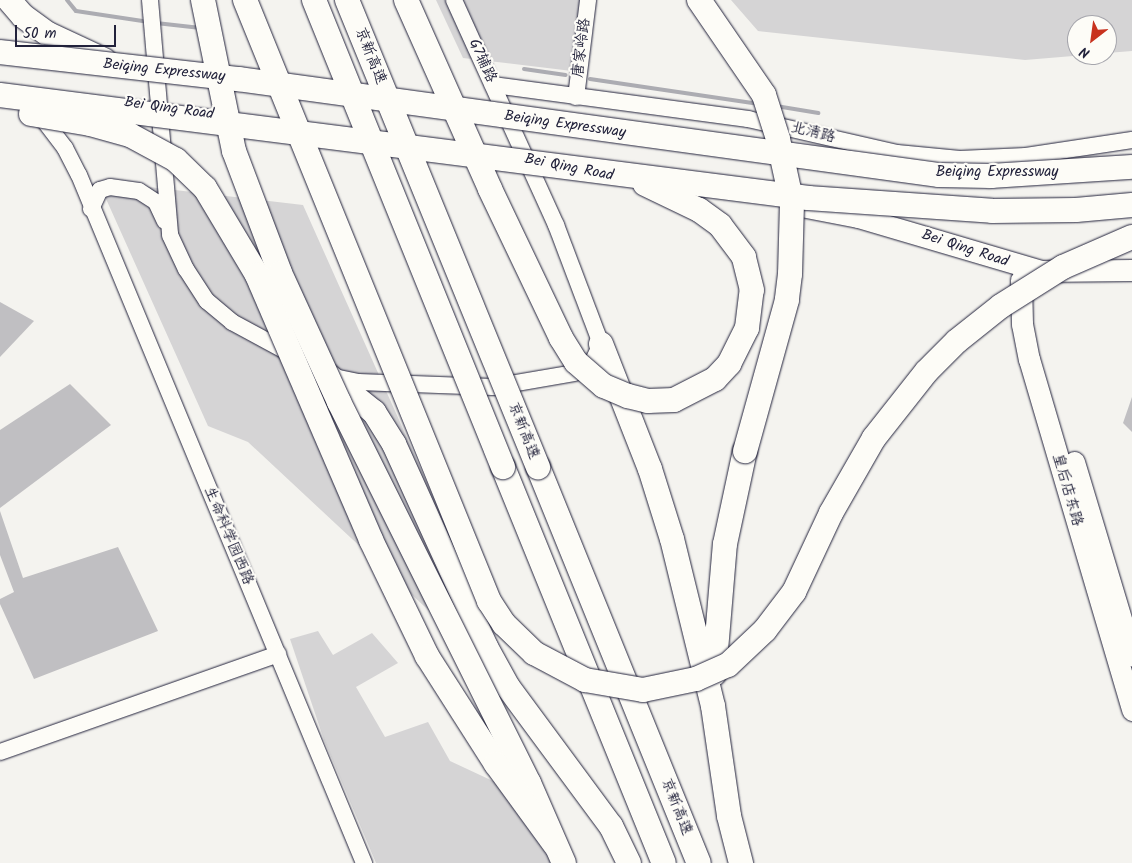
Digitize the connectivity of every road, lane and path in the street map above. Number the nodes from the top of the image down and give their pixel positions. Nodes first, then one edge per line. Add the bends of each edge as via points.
1 (9, 0) edge
2 (150, 0) edge
3 (203, 0) edge
4 (245, 0) edge
5 (314, 0) edge
6 (347, 0) edge
7 (406, 0) edge
8 (454, 0) edge
9 (588, 0) edge
10 (699, 0) edge
11 (0, 53) edge
12 (146, 71) junction
13 (493, 85) junction
14 (5, 90) edge
15 (576, 96) junction
16 (158, 107) junction
17 (0, 109) edge
18 (511, 121) junction
19 (1132, 140) edge
20 (528, 160) junction
21 (1132, 167) edge
22 (615, 173) junction
23 (1132, 205) edge
24 (92, 209) junction
25 (170, 235) junction
26 (1132, 236) edge
27 (1021, 267) junction
28 (1132, 270) edge
29 (1042, 271) junction
30 (601, 344) junction
31 (329, 376) junction
32 (1129, 633) edge
33 (278, 654) junction
34 (1132, 655) edge
35 (712, 706) junction
36 (1132, 710) edge
37 (0, 752) edge
38 (559, 854) edge
39 (364, 863) edge
40 (629, 863) edge
41 (664, 863) edge
42 (699, 863) edge
43 (741, 863) edge

1 - 12 highway, bridge via 23,16 48,34 87,55
2 - 12 street
3 - 38 highway, bridge via 234,151 280,273 339,402 530,783
4 - 26 highway, bridge via 489,601 504,624 534,653 585,680 643,690 680,684 728,666 765,630 794,592 831,513 870,446 898,403 927,371 957,341 1009,301 1063,267
5 - 41 highway, 京新高速, bridge
6 - 42 highway, 京新高速, bridge
7 - 22 highway, bridge via 490,189 557,330 576,362 604,386 628,396 648,401 674,400 715,379 740,348 751,309 748,268 734,241 720,225 667,194
8 - 13 street, G7辅路
9 - 15 street, 唐家岭路
10 - 35 highway, bridge via 764,95 778,139 792,203 787,300 745,451 725,544 718,596
11 - 12 highway, Beiqing Expressway, bridge
12 - 16 street
12 - 18 main road
12 - 21 highway, Beiqing Expressway, bridge via 238,79 939,175 992,176
13 - 15 street, 北清路
13 - 18 street, G7辅路
14 - 16 main road, Bei Qing Road
14 - 22 highway, bridge
14 - 24 street, 生命科学园西路 via 48,124 65,148
15 - 19 street, 北清路 via 748,119 897,152 960,159 1026,156
16 - 20 main road, Bei Qing Road
16 - 25 street
17 - 38 highway, bridge via 90,124 130,135 176,160 205,188 257,276 371,540 419,641 496,764
18 - 20 street, G7辅路
18 - 21 main road via 926,176 991,179 1059,176
20 - 27 main road, Bei Qing Road via 858,217
20 - 30 street, G7辅路
22 - 23 highway, bridge via 896,206 992,211 1076,210
24 - 25 street via 100,190 110,187 139,191 156,202
24 - 33 street, 生命科学园西路
25 - 31 street via 186,269 207,301 232,322
27 - 29 main road, Bei Qing Road
27 - 36 main road, 皇后店东路 via 1022,324 1029,359
28 - 29 main road, Bei Qing Road
29 - 32 main road, 皇后店东路 via 1035,326
30 - 31 street via 594,361 574,373 493,387 358,382
30 - 35 highway via 650,469 672,540
31 - 40 highway via 374,412 389,436 486,648 504,679 611,826
32 - 34 main road, 皇后店东路
33 - 37 street
33 - 39 street, 生命科学园西路
35 - 43 highway via 729,816

